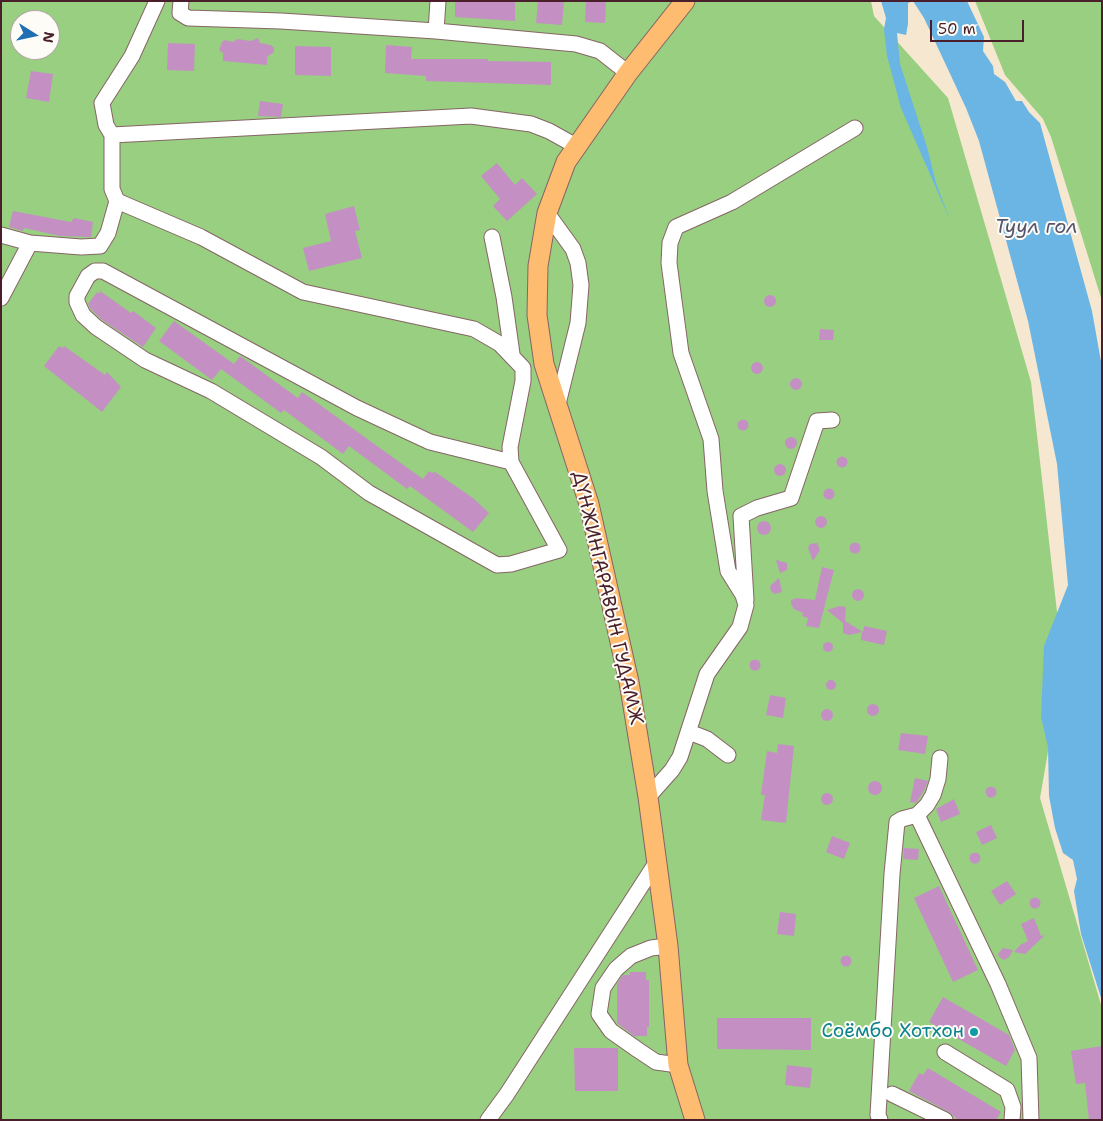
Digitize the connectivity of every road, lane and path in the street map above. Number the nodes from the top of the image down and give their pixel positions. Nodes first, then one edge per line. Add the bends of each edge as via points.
1 (157, 1) edge
2 (181, 1) edge
3 (438, 1) edge
4 (685, 1) edge
5 (436, 31) junction
6 (628, 73) junction
7 (855, 128) dead end
8 (112, 136) junction
9 (576, 146) junction
10 (117, 201) junction
11 (547, 213) junction
12 (1, 235) edge
13 (492, 237) dead end
14 (30, 243) junction
15 (1, 298) edge
16 (512, 354) junction
17 (544, 364) junction
18 (523, 368) junction
19 (557, 408) junction
20 (832, 420) dead end
21 (511, 462) junction
22 (746, 605) junction
23 (689, 732) junction
24 (728, 755) dead end
25 (940, 758) dead end
26 (648, 797) junction
27 (917, 815) junction
28 (656, 863) junction
29 (668, 946) junction
30 (945, 1052) dead end
31 (678, 1065) junction
32 (892, 1094) dead end
33 (490, 1119) edge
34 (695, 1120) edge
35 (880, 1120) edge
36 (944, 1120) edge
37 (1012, 1120) edge
38 (1031, 1120) edge

1 - 8 street via 132,56 102,103 106,125
2 - 5 street via 180,13 188,18
3 - 5 street
4 - 6 main road, ДҮНЖИНГАРАВЫН ГУДАМЖ
5 - 6 street via 576,44 600,51
6 - 9 main road, ДҮНЖИНГАРАВЫН ГУДАМЖ
7 - 22 street via 732,202 676,228 670,244 669,263 681,353 711,439 715,491 728,571
8 - 9 street via 471,116 531,124 549,130
8 - 10 street via 112,189
9 - 11 main road, ДҮНЖИНГАРАВЫН ГУДАМЖ via 566,162
10 - 14 street via 108,233 100,246
10 - 16 street via 201,237 303,292 474,330
11 - 17 main road, ДҮНЖИНГАРАВЫН ГУДАМЖ via 538,275 537,315
11 - 19 street via 573,249 581,285 578,323
12 - 14 street
13 - 16 street
14 - 15 street
16 - 18 street
17 - 18 street
17 - 19 main road, ДҮНЖИНГАРАВЫН ГУДАМЖ
18 - 21 street via 524,381 510,447
19 - 26 main road, ДҮНЖИНГАРАВЫН ГУДАМЖ via 589,504 629,682
20 - 22 street via 817,421 790,498 741,516
21 - 21 street, ДҮНЖИНГАРАВЫН ГУДАМЖ via 559,550 497,565 369,493 321,457 211,391 154,365 124,346 83,315 77,296 88,276 95,271 103,271 381,420 430,442
22 - 23 street via 740,626 707,674
23 - 24 street via 707,739
23 - 26 street via 672,770
25 - 27 street via 933,795
26 - 28 main road, ДҮНЖИНГАРАВЫН ГУДАМЖ
27 - 35 street via 899,820 895,840
27 - 38 street via 1030,1058
28 - 29 main road, ДҮНЖИНГАРАВЫН ГУДАМЖ
28 - 33 street
29 - 31 main road, ДҮНЖИНГАРАВЫН ГУДАМЖ
29 - 31 street via 651,948 631,956 616,970 603,988 599,1014 611,1031 656,1062
30 - 37 street via 1007,1090 1014,1107
31 - 34 main road, ДҮНЖИНГАРАВЫН ГУДАМЖ
32 - 36 street

